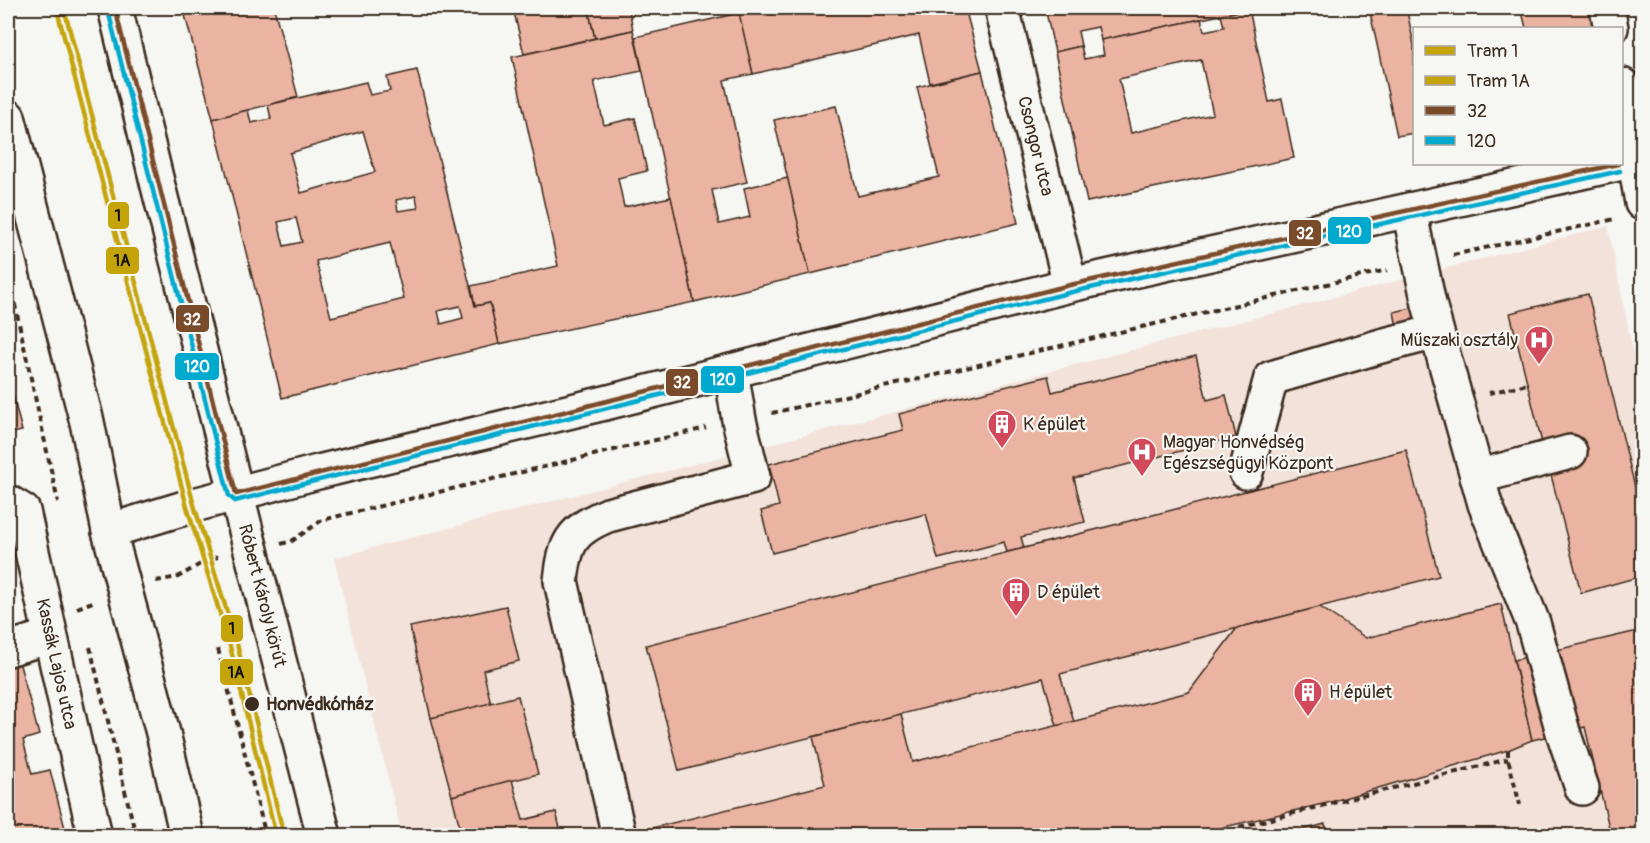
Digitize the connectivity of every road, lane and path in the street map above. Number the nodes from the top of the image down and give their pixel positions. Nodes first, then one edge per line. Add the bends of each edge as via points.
1 (115, 8) edge
2 (1002, 8) edge
3 (1607, 8) edge
4 (1611, 27) edge
5 (1623, 96) edge
6 (8, 117) edge
7 (1629, 161) edge
8 (1611, 165) edge
9 (1409, 210) junction
10 (1631, 211) edge
11 (1419, 263) junction
12 (8, 273) edge
13 (1070, 285) junction
14 (1438, 338) junction
15 (731, 371) junction
16 (1527, 384) dead end
17 (1490, 392) dead end
18 (739, 420) junction
19 (1570, 452) dead end
20 (1246, 472) dead end
21 (1477, 477) junction
22 (236, 494) junction
23 (8, 502) edge
24 (59, 506) dead end
25 (109, 531) junction
26 (251, 549) junction
27 (77, 596) dead end
28 (83, 618) dead end
29 (50, 636) junction
30 (89, 641) dead end
31 (8, 649) edge
32 (218, 649) dead end
33 (1508, 750) dead end
34 (1508, 759) junction
35 (1582, 788) dead end
36 (1520, 805) dead end
37 (95, 836) edge
38 (136, 836) edge
39 (187, 836) edge
40 (266, 836) edge
41 (324, 836) edge
42 (619, 836) edge
43 (1234, 836) edge

1 - 22 street, Róbert Károly körút
2 - 13 street, Csongor utca
3 - 4 street
5 - 7 street
6 - 25 street via 87,422
7 - 10 street
8 - 9 street
9 - 11 street
9 - 13 street
10 - 11 path
11 - 14 street
11 - 18 path
12 - 24 path
13 - 15 street
14 - 20 street via 1424,335 1271,378
14 - 21 street
15 - 18 street
15 - 22 street
16 - 17 path
18 - 26 path via 322,520 292,542
18 - 42 street via 753,477 608,515 587,524 573,537 563,557 561,581
19 - 21 street
21 - 35 street via 1533,623
22 - 25 street
22 - 26 street, Róbert Károly körút
23 - 29 street, Kassák Lajos utca via 23,511
25 - 39 street
26 - 41 street, Róbert Károly körút
27 - 28 path
29 - 31 street
29 - 37 street, Kassák Lajos utca
30 - 38 path
32 - 40 path
33 - 34 path
34 - 36 path
34 - 43 path via 1239,826

